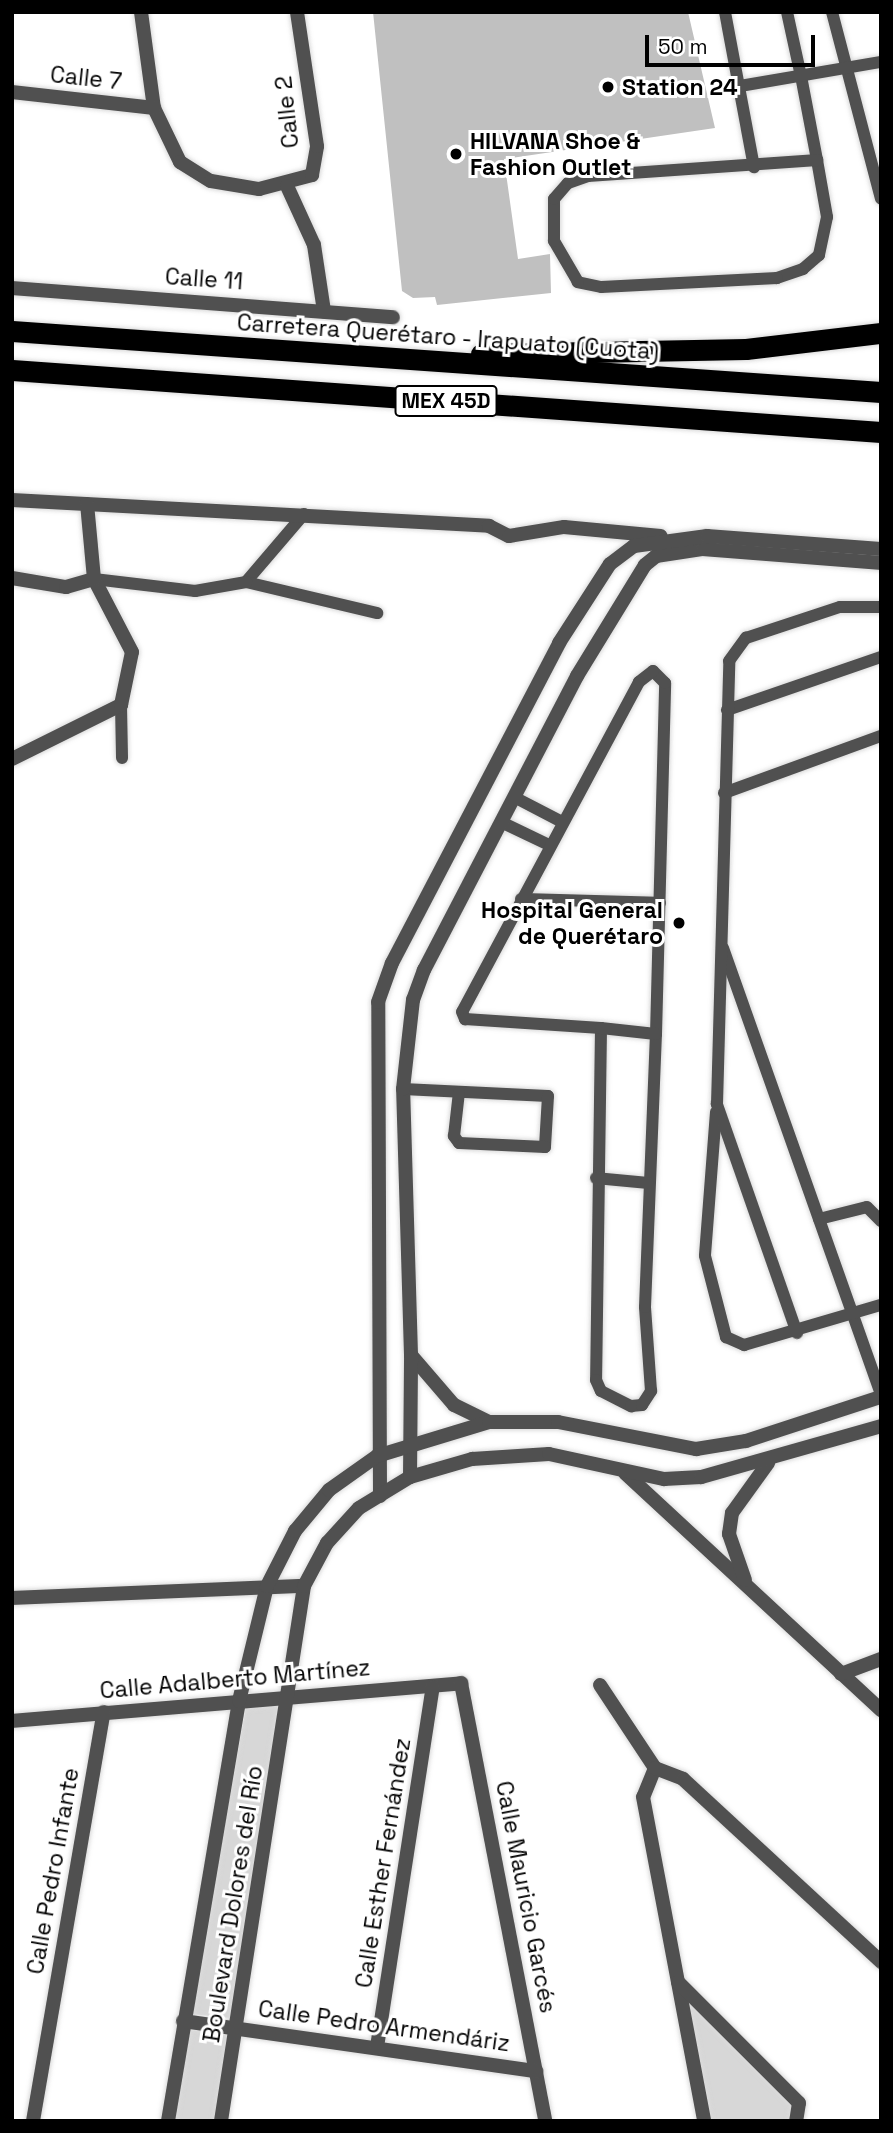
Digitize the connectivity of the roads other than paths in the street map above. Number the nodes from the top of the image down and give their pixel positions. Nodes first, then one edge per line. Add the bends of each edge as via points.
1 (141, 12) edge
2 (297, 12) edge
3 (725, 12) edge
4 (787, 12) edge
5 (832, 12) edge
6 (881, 62) edge
7 (847, 69) junction
8 (801, 76) junction
9 (740, 86) junction
10 (12, 92) edge
11 (154, 108) junction
12 (817, 160) junction
13 (754, 167) junction
14 (287, 187) junction
15 (881, 199) edge
16 (12, 288) edge
17 (324, 311) junction
18 (393, 317) dead end
19 (12, 331) edge
20 (881, 333) edge
21 (333, 357) junction
22 (12, 370) edge
23 (878, 392) edge
24 (881, 432) edge
25 (12, 500) edge
26 (88, 504) junction
27 (304, 514) junction
28 (676, 537) junction
29 (703, 549) junction
30 (881, 549) edge
31 (881, 563) edge
32 (12, 578) edge
33 (94, 579) junction
34 (246, 582) junction
35 (881, 607) edge
36 (377, 613) dead end
37 (881, 657) edge
38 (121, 705) junction
39 (727, 710) junction
40 (881, 736) edge
41 (122, 758) dead end
42 (12, 760) edge
43 (724, 793) junction
44 (514, 797) junction
45 (501, 822) junction
46 (562, 822) junction
47 (548, 845) junction
48 (521, 899) junction
49 (660, 903) junction
50 (720, 941) junction
51 (601, 1028) junction
52 (656, 1034) junction
53 (404, 1089) junction
54 (459, 1092) junction
55 (717, 1104) junction
56 (596, 1178) junction
57 (648, 1183) junction
58 (819, 1219) junction
59 (881, 1221) edge
60 (881, 1305) edge
61 (851, 1316) junction
62 (797, 1333) junction
63 (411, 1355) junction
64 (881, 1395) edge
65 (489, 1422) junction
66 (881, 1426) edge
67 (409, 1443) junction
68 (377, 1456) junction
69 (768, 1463) junction
70 (623, 1471) junction
71 (410, 1477) junction
72 (380, 1496) junction
73 (745, 1581) junction
74 (267, 1586) junction
75 (304, 1586) junction
76 (12, 1598) edge
77 (881, 1659) edge
78 (841, 1674) junction
79 (461, 1683) joint
80 (600, 1685) dead end
81 (433, 1687) junction
82 (290, 1696) junction
83 (239, 1701) junction
84 (881, 1710) edge
85 (104, 1712) junction
86 (12, 1721) edge
87 (655, 1769) junction
88 (881, 1962) edge
89 (678, 1982) junction
90 (183, 2021) junction
91 (236, 2028) junction
92 (377, 2047) junction
93 (536, 2071) junction
94 (33, 2121) edge
95 (168, 2121) edge
96 (221, 2121) edge
97 (545, 2121) edge
98 (704, 2121) edge
99 (796, 2121) edge

1 - 11 street
2 - 14 street, Calle 2 via 317,146 312,175
3 - 9 lane
4 - 8 lane
5 - 7 lane
6 - 7 lane
7 - 8 lane
7 - 15 lane
8 - 9 lane
8 - 12 lane
9 - 13 lane
10 - 11 street, Calle 7
11 - 14 street via 180,162 211,181
12 - 13 lane
12 - 13 lane via 826,237 803,269 777,278 601,287 578,282 565,269 551,217 554,199 568,183
14 - 17 street via 314,244
16 - 17 street, Calle 11
17 - 18 street, Calle 11
19 - 21 highway, Carretera Querétaro - Irapuato (Cuota) / MEX 45D
20 - 21 highway via 747,349
21 - 23 highway, Carretera Querétaro - Irapuato (Cuota) / MEX 45D
22 - 24 highway, MEX 45D
25 - 26 street
26 - 27 street
26 - 33 street
27 - 28 street via 489,526 509,536 564,527
27 - 34 lane
28 - 29 street
28 - 30 street
28 - 68 street via 634,546 610,564 553,655 392,963 379,1002
29 - 31 street
29 - 44 street via 656,556 645,565
32 - 33 street via 66,587
33 - 34 lane via 195,591
33 - 38 street via 132,652
34 - 36 lane
35 - 39 lane via 840,607 746,638 729,661
37 - 39 lane
38 - 41 lane
38 - 42 street
39 - 43 lane
40 - 43 lane
43 - 50 lane
44 - 45 street
44 - 46 lane
45 - 47 lane
45 - 53 street via 413,1000
46 - 47 lane
46 - 49 lane via 639,682 646,672 661,676
47 - 48 lane
48 - 49 lane
48 - 51 lane via 463,1017
49 - 52 lane
50 - 55 lane
50 - 58 lane
51 - 52 lane
51 - 56 lane
52 - 57 lane
53 - 54 lane
53 - 63 street
54 - 54 lane via 551,1097 545,1147 459,1143 454,1136
55 - 62 lane
55 - 62 lane via 705,1256 723,1330 732,1342 744,1345
56 - 57 lane
56 - 57 lane via 596,1380 601,1391 631,1406 642,1405 651,1391 645,1307
58 - 59 lane via 867,1208
58 - 61 lane
60 - 61 lane
61 - 62 lane
61 - 64 lane
63 - 65 street via 453,1405
63 - 67 street
64 - 65 street via 746,1441 696,1449 558,1422
65 - 67 street, Boulevard Dolores del Río
66 - 69 street
67 - 68 street, Boulevard Dolores del Río
67 - 71 street
68 - 72 street
68 - 74 street, Boulevard Dolores del Río via 312,1510
69 - 70 street via 701,1477
69 - 73 street via 732,1513 729,1534
70 - 71 street via 550,1454 472,1459
70 - 73 street
71 - 72 street
72 - 75 street via 327,1543
73 - 78 street
74 - 75 street
74 - 76 street
74 - 83 street, Boulevard Dolores del Río
75 - 82 street, Boulevard Dolores del Río
77 - 78 street
78 - 84 street
79 - 81 street, Calle Adalberto Martínez
79 - 93 street, Calle Mauricio Garcés
80 - 87 street
81 - 82 street, Calle Adalberto Martínez
81 - 92 street, Calle Esther Fernández
82 - 83 street, Calle Adalberto Martínez
82 - 91 street, Boulevard Dolores del Río
83 - 85 street, Calle Adalberto Martínez
83 - 90 street, Boulevard Dolores del Río
85 - 86 street, Calle Adalberto Martínez
85 - 94 street, Calle Pedro Infante
87 - 88 street via 683,1779
87 - 89 street via 643,1797
89 - 98 street
89 - 99 street via 799,2103
90 - 91 street, Calle Pedro Armendáriz
90 - 95 street, Boulevard Dolores del Río
91 - 92 street, Calle Pedro Armendáriz
91 - 96 street, Boulevard Dolores del Río
92 - 93 street, Calle Pedro Armendáriz
93 - 97 street, Calle Mauricio Garcés

